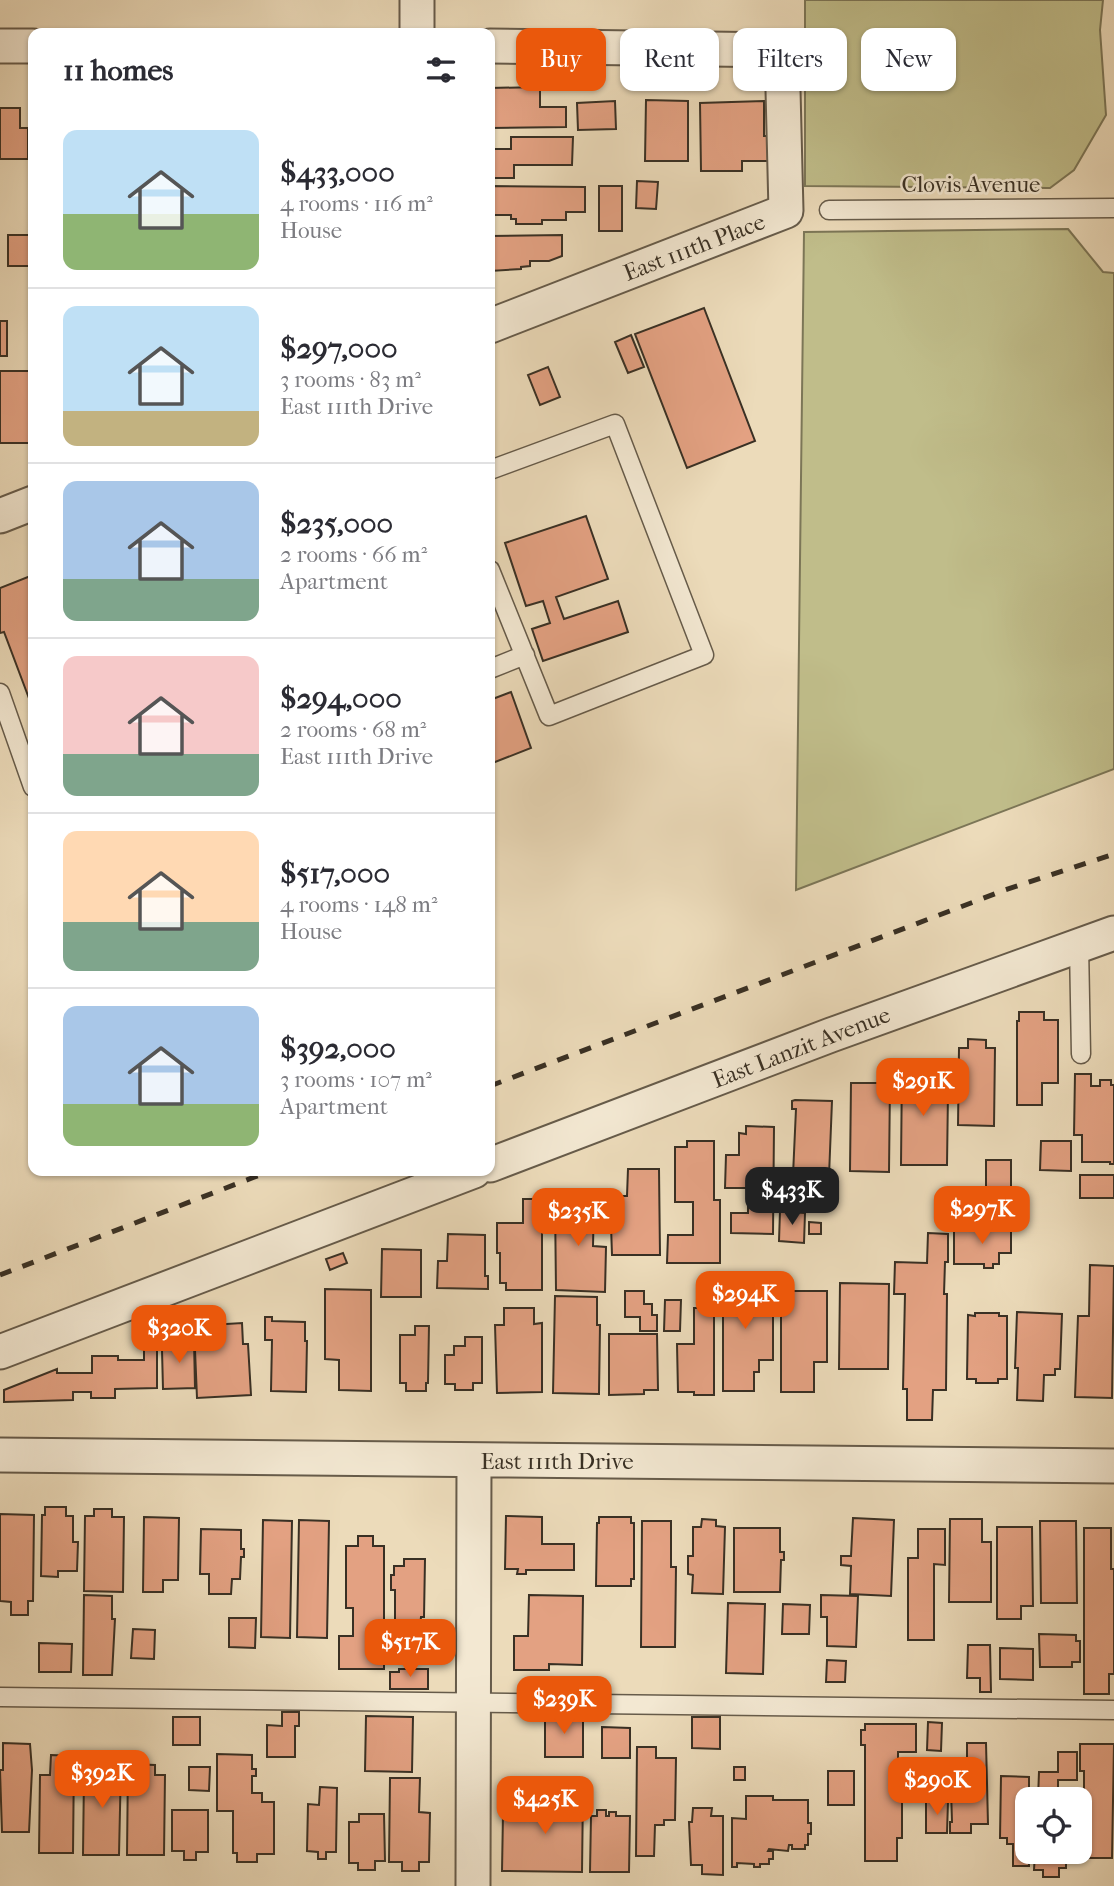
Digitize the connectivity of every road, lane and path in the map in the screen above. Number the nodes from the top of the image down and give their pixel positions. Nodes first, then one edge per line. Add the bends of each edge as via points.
1 (417, 0) edge
2 (417, 28) edge
3 (0, 46) edge
4 (28, 46) edge
5 (495, 46) edge
6 (1114, 208) edge
7 (829, 210) dead end
8 (495, 324) edge
9 (495, 468) edge
10 (28, 505) edge
11 (0, 516) edge
12 (495, 582) edge
13 (525, 655) junction
14 (495, 667) edge
15 (0, 693) edge
16 (28, 773) edge
17 (1114, 933) edge
18 (1079, 945) junction
19 (1080, 1054) dead end
20 (495, 1163) edge
21 (461, 1176) edge
22 (0, 1352) edge
23 (0, 1455) edge
24 (474, 1461) junction
25 (1114, 1466) edge
26 (0, 1698) edge
27 (473, 1701) junction
28 (1114, 1710) edge
29 (473, 1886) edge

1 - 2 street
3 - 4 street
5 - 8 street, East 111th Place via 782,50 786,211
6 - 7 lane, Clovis Avenue
9 - 13 lane via 615,424 704,655 549,716
10 - 11 street
12 - 13 lane
13 - 14 lane
15 - 16 lane
17 - 18 street, East Lanzit Avenue
18 - 19 lane
18 - 20 street, East Lanzit Avenue
21 - 22 street
23 - 24 street, East 111th Drive
24 - 25 street, East 111th Drive
24 - 27 street
26 - 27 lane
27 - 28 lane
27 - 29 street

